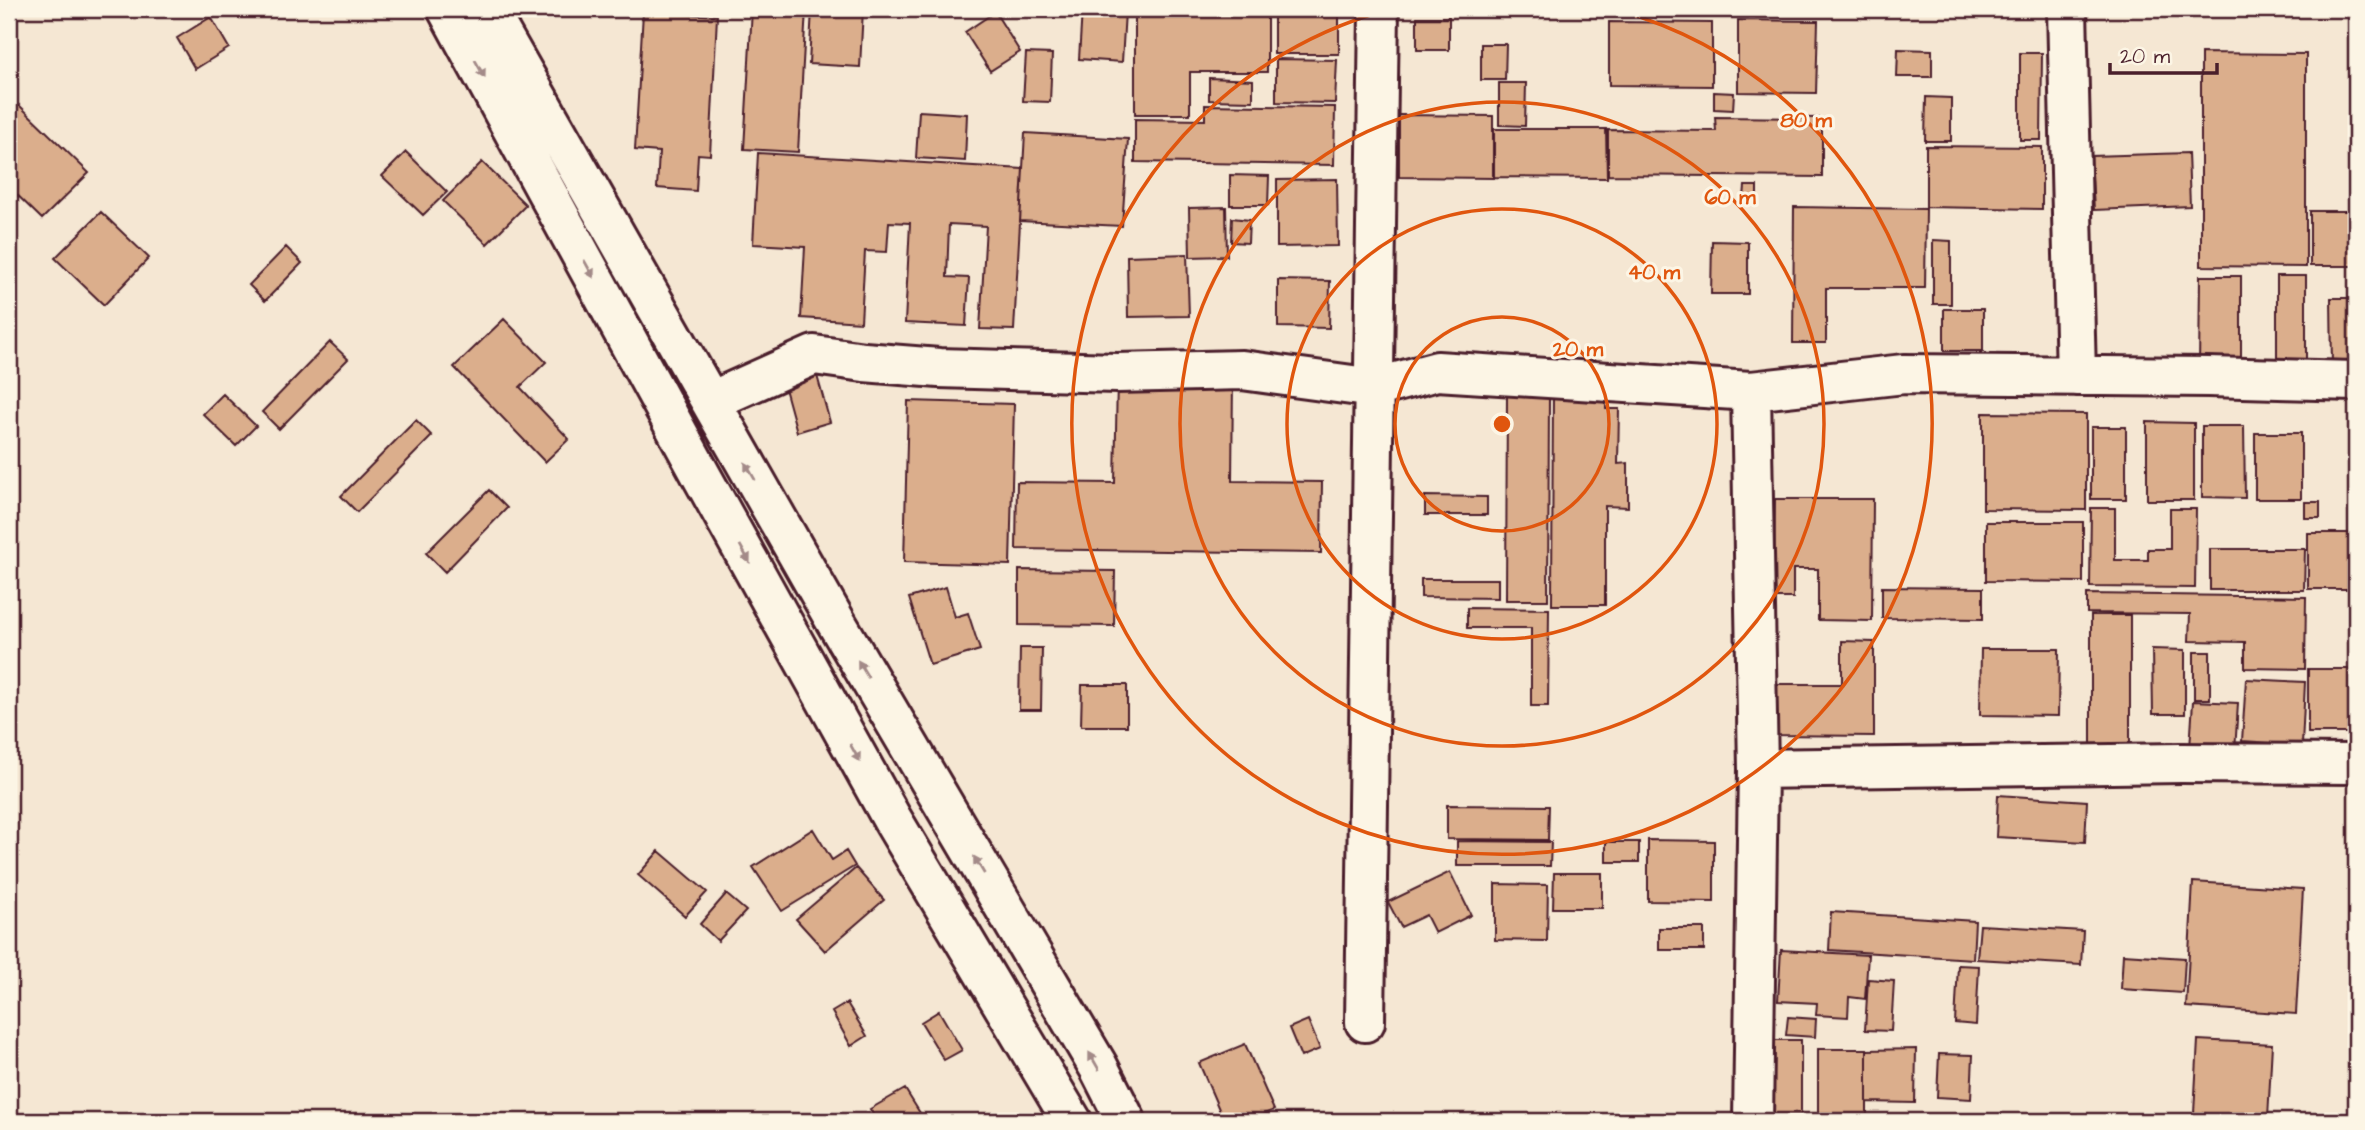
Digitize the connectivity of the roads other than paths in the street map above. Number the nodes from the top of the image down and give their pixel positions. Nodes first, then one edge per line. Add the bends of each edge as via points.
1 (1379, 9) edge
2 (2067, 9) edge
3 (475, 13) edge
4 (2076, 376) junction
5 (2356, 381) edge
6 (1374, 388) junction
7 (1751, 391) junction
8 (710, 401) junction
9 (2356, 764) edge
10 (1758, 769) junction
11 (1365, 1022) dead end
12 (1072, 1121) edge
13 (1126, 1121) edge
14 (1754, 1121) edge

1 - 6 street
2 - 4 street
3 - 8 street
3 -> 12 street via 701,475 892,819
4 - 5 street
4 - 7 street via 1903,374
6 - 7 street via 1437,371
6 - 8 street via 1242,370 939,369 814,355
6 - 11 street
7 - 10 street
13 -> 8 street
9 - 10 street
10 - 14 street

